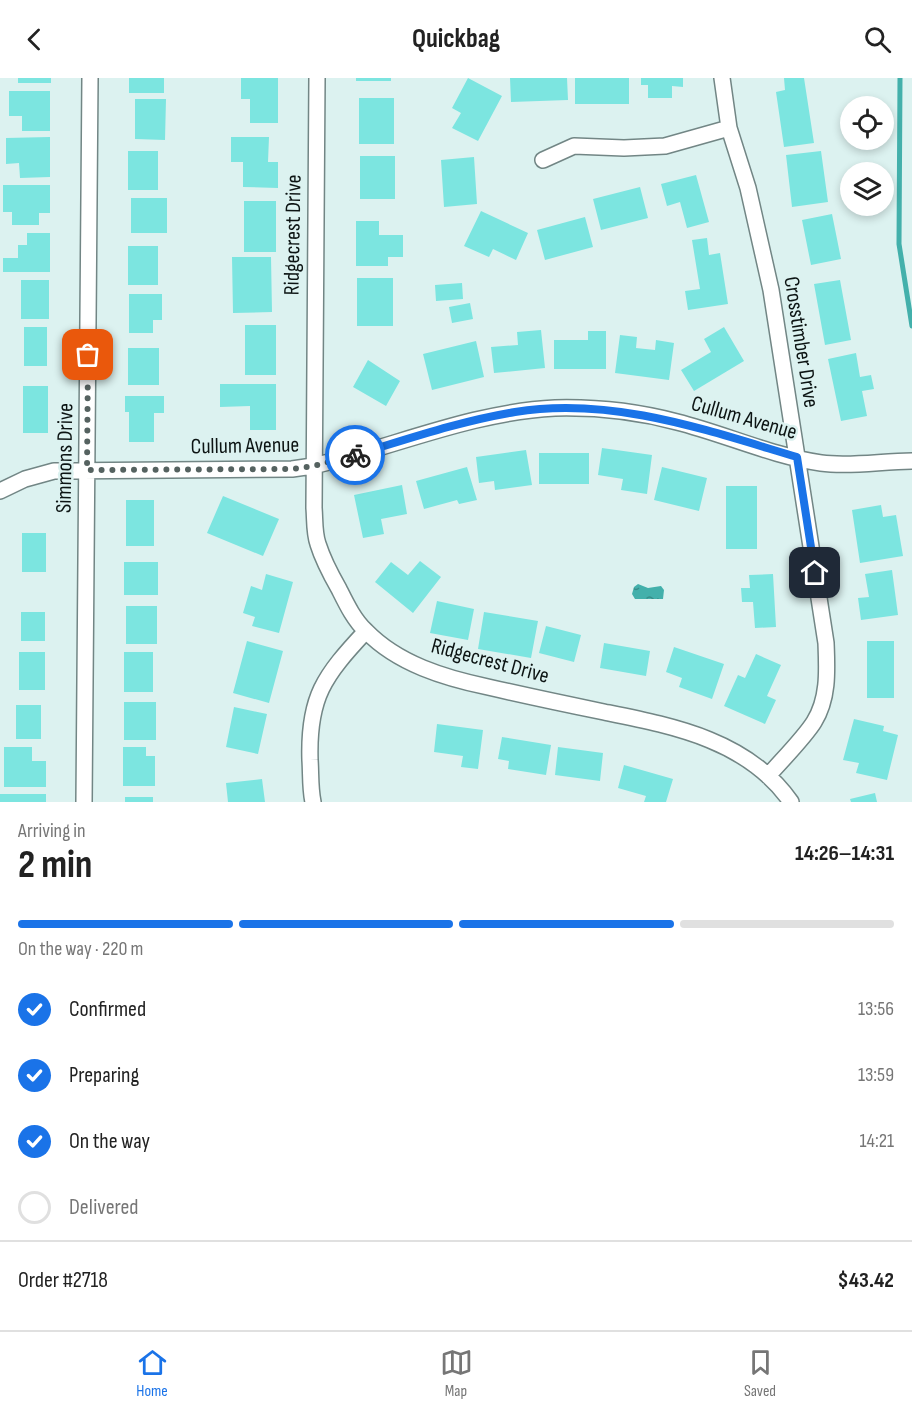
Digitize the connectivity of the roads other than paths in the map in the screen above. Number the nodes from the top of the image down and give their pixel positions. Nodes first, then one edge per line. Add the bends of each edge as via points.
1 (90, 78) edge
2 (317, 78) edge
3 (722, 78) edge
4 (729, 128) junction
5 (543, 160) dead end
6 (797, 457) junction
7 (905, 461) edge
8 (313, 466) junction
9 (87, 470) junction
10 (0, 491) edge
11 (366, 631) junction
12 (768, 776) junction
13 (84, 802) edge
14 (313, 802) edge
15 (791, 802) edge

1 - 9 street, Simmons Drive
2 - 8 street, Ridgecrest Drive
3 - 4 street, Crosstimber Drive
4 - 5 street via 665,146 574,146
4 - 6 street, Crosstimber Drive via 748,188 771,290
6 - 7 street, Cullum Avenue via 822,463
6 - 8 street, Cullum Avenue via 676,421 598,409 557,408 459,424
6 - 12 street, Crosstimber Drive via 826,643 827,676 824,699 814,722
8 - 9 street, Cullum Avenue
8 - 11 street, Ridgecrest Drive via 317,542 347,605
9 - 10 street, Cullum Avenue via 54,471
9 - 13 street, Simmons Drive
11 - 12 street, Ridgecrest Drive via 419,667 461,681 702,735 735,751
11 - 14 street via 339,660 318,693 309,730
12 - 15 street, Ridgecrest Drive

